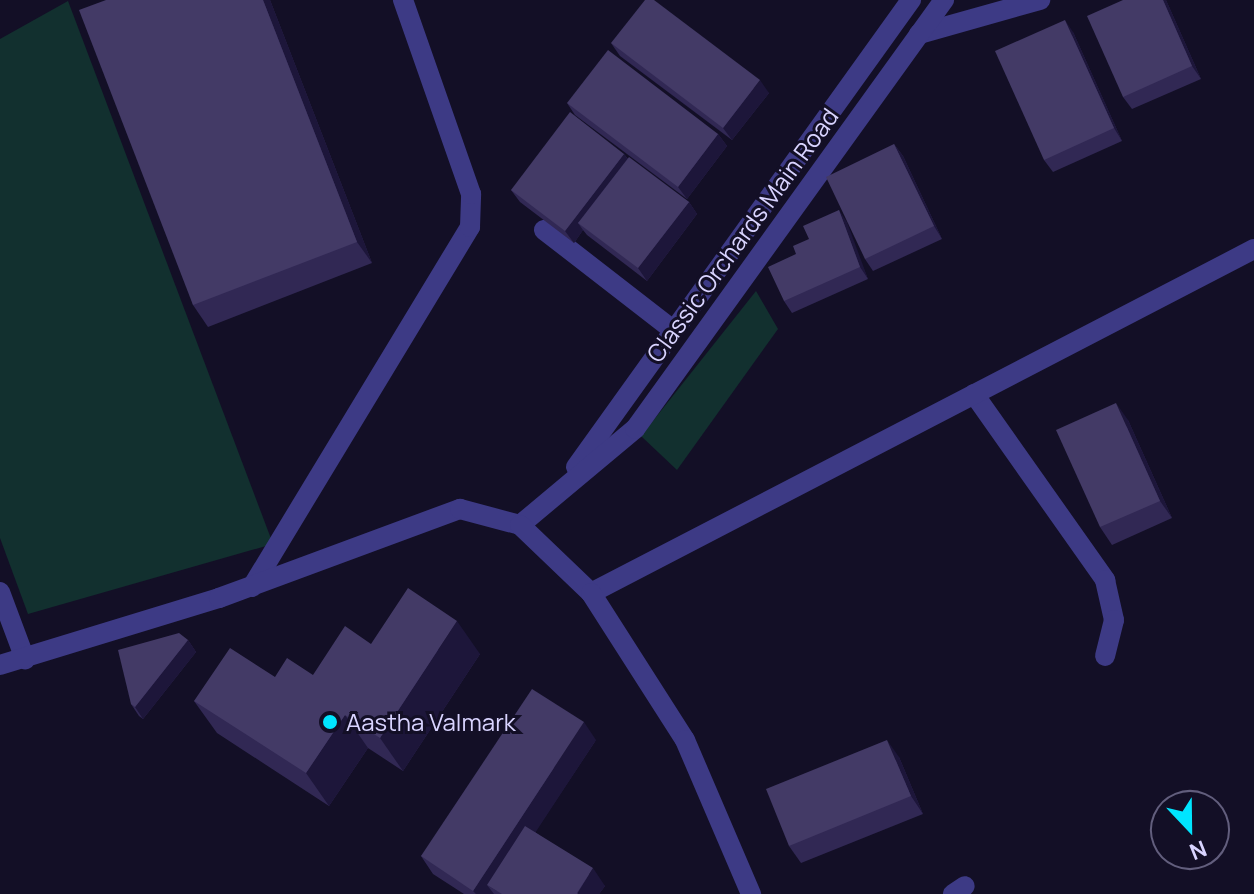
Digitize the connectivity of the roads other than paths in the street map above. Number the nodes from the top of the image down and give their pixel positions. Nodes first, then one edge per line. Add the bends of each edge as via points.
1 (403, 0) edge
2 (911, 0) edge
3 (944, 0) edge
4 (1040, 0) edge
5 (919, 34) junction
6 (544, 230) edge
7 (1254, 249) edge
8 (673, 330) junction
9 (974, 394) junction
10 (565, 484) junction
11 (520, 525) junction
12 (252, 587) junction
13 (591, 593) junction
14 (1, 598) edge
15 (1105, 656) dead end
16 (25, 659) junction
17 (0, 665) edge
18 (751, 894) edge

1 - 12 street via 471,194 470,227
2 - 8 street, Classic Orchards Main Road
3 - 5 street, Classic Orchards Main Road
4 - 5 street
5 - 10 street, Classic Orchards Main Road via 635,429
6 - 8 street
7 - 9 street
8 - 10 street, Classic Orchards Main Road
9 - 13 street
9 - 15 street via 1105,580 1114,620
10 - 11 street, Classic Orchards Main Road
11 - 12 street via 460,509
11 - 13 street
12 - 16 street
13 - 18 street via 685,740
14 - 16 street
16 - 17 street

